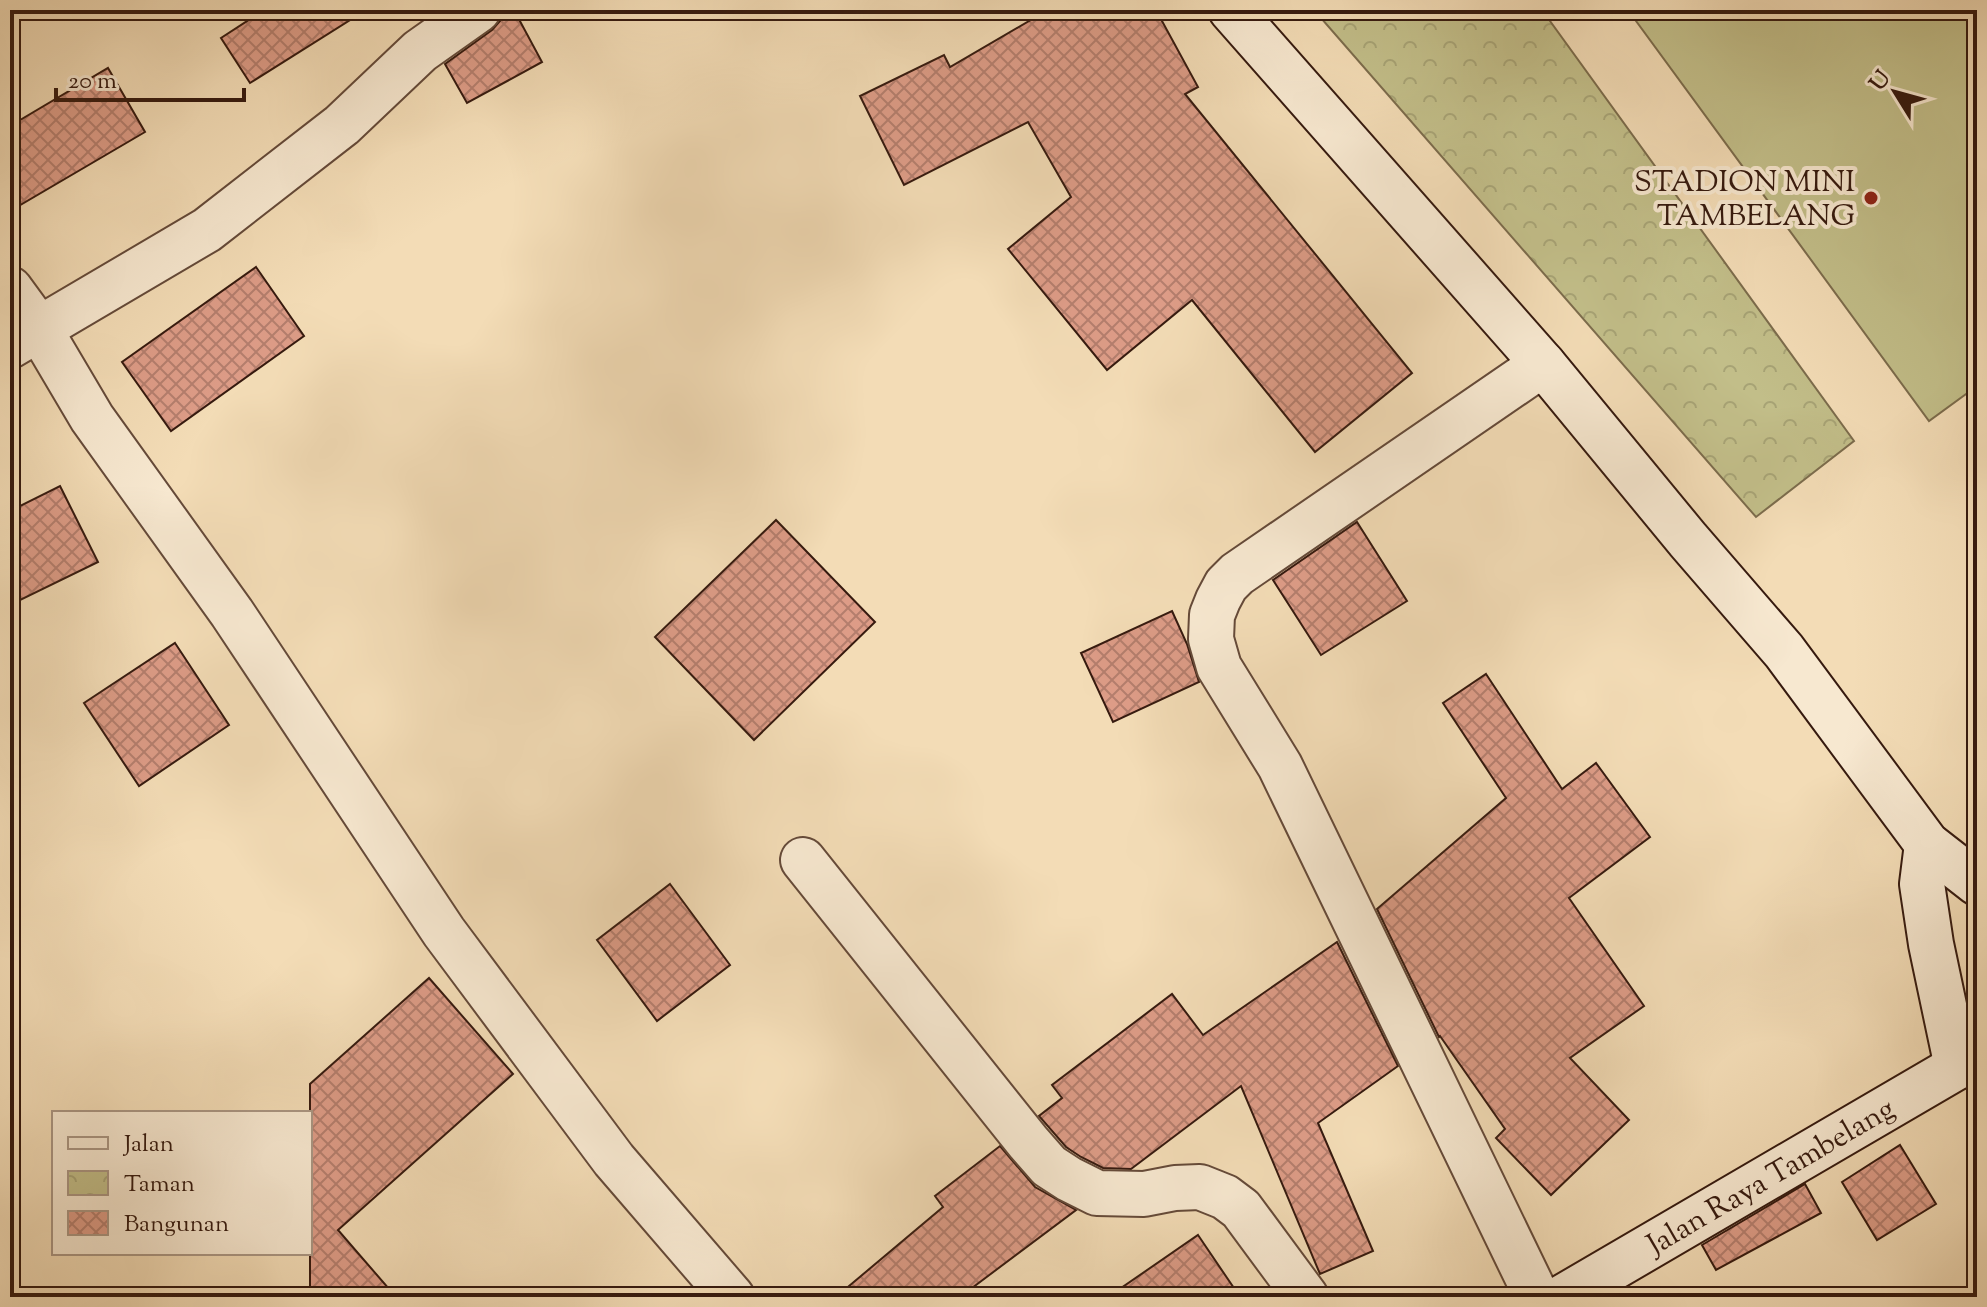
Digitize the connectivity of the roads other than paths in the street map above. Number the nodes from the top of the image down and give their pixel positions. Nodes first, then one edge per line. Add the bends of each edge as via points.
1 (478, 10) edge
2 (1231, 10) edge
3 (10, 289) edge
4 (25, 338) edge
5 (1543, 364) junction
6 (1927, 844) junction
7 (803, 860) dead end
8 (1977, 883) edge
9 (1967, 1060) edge
10 (732, 1297) edge
11 (1306, 1297) edge
12 (1537, 1297) edge
13 (1563, 1297) edge

1 - 4 street via 420,51 342,125 207,230
2 - 5 street
3 - 4 street
4 - 10 street via 92,418 232,613 444,932 614,1160
5 - 6 street via 1784,651
5 - 12 street via 1237,574 1218,600 1211,639 1219,667 1280,766
6 - 8 street
6 - 9 street via 1922,884 1931,944
7 - 11 street via 1049,1166 1097,1193 1200,1187 1225,1197 1241,1209
9 - 13 street, Jalan Raya Tambelang

